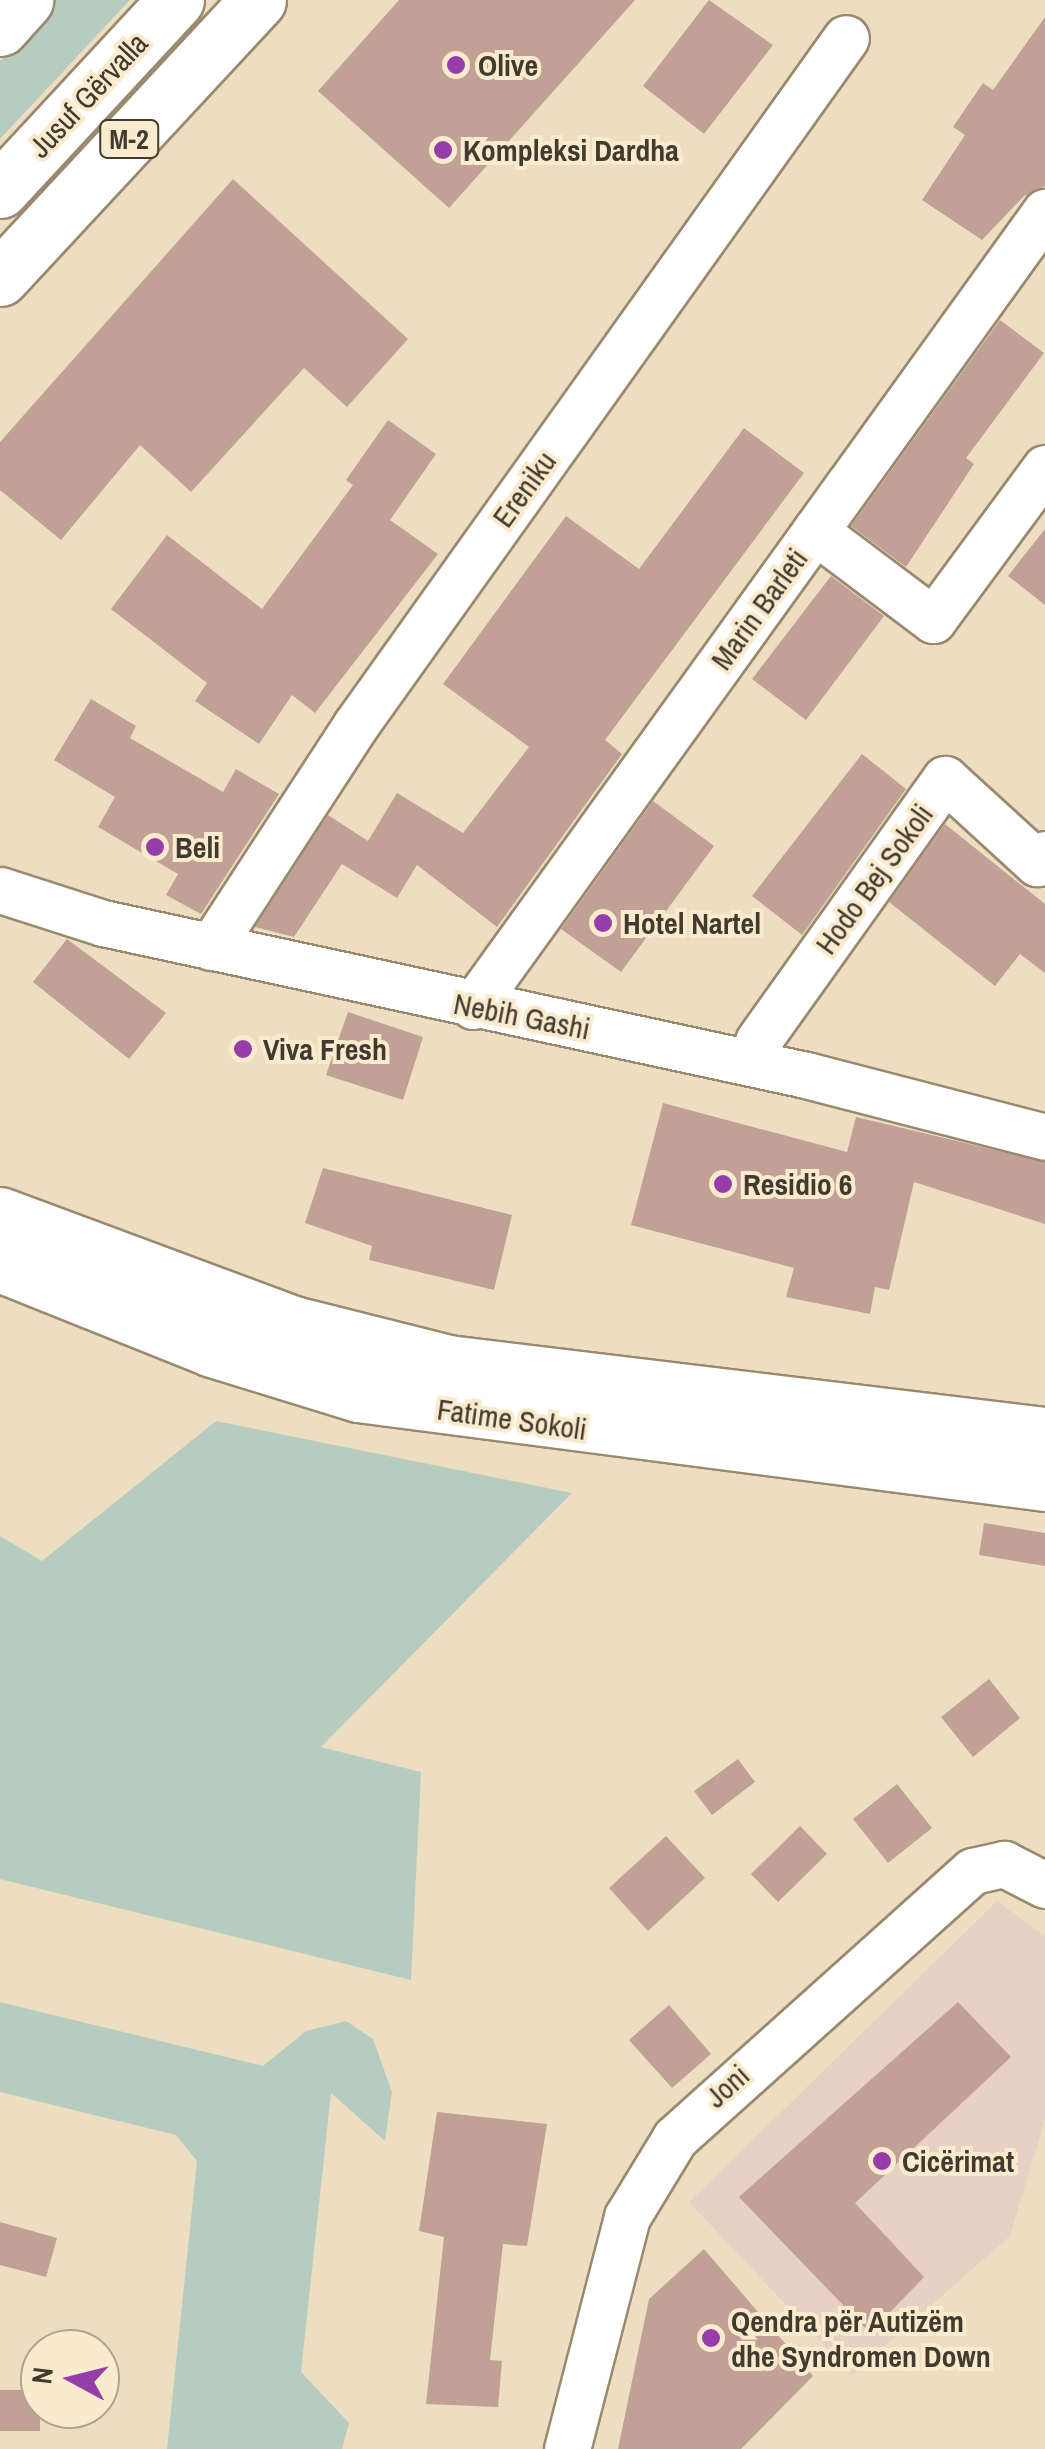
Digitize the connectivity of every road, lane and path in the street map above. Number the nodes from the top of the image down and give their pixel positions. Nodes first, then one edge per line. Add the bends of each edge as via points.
1 (25, 0) edge
2 (176, 0) edge
3 (258, 0) edge
4 (0, 28) edge
5 (846, 38) dead end
6 (0, 190) edge
7 (1045, 212) edge
8 (0, 278) edge
9 (1045, 468) edge
10 (815, 531) junction
11 (1045, 854) edge
12 (0, 890) edge
13 (211, 947) junction
14 (473, 1006) junction
15 (758, 1040) dead end
16 (1045, 1137) edge
17 (0, 1215) edge
18 (0, 1264) edge
19 (1045, 1435) edge
20 (1045, 1484) edge
21 (1045, 1885) edge
22 (567, 2449) edge

1 - 4 main road
2 - 6 main road, Jusuf Gërvalla / M-2
3 - 8 main road, Jusuf Gërvalla / M-2
5 - 13 street, Ereniku via 355,726
7 - 10 street, Marin Barleti
9 - 10 street via 932,620
10 - 14 street, Marin Barleti
11 - 15 street, Hodo Bej Sokoli via 1037,863 945,779
12 - 13 street, Nebih Gashi
13 - 14 street, Nebih Gashi
14 - 16 street, Nebih Gashi via 806,1075
17 - 19 main road, Fatime Sokoli via 293,1324 415,1356
18 - 20 main road, Fatime Sokoli via 212,1349 358,1394 534,1423
21 - 22 street, Joni via 1004,1864 973,1871 675,2138 627,2216

